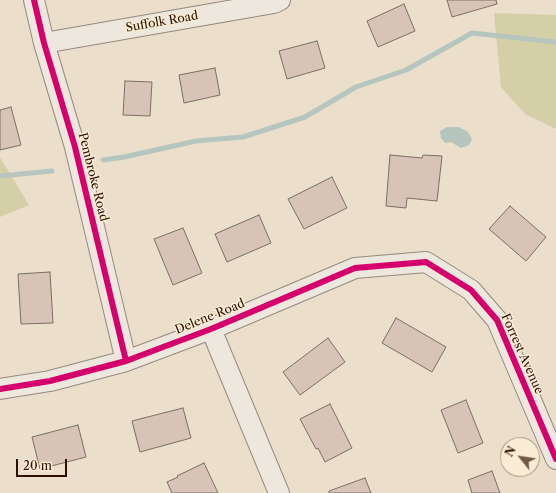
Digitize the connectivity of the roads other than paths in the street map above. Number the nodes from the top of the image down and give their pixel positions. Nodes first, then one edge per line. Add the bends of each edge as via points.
1 (34, 0) edge
2 (280, 0) edge
3 (44, 43) junction
4 (426, 262) joint
5 (210, 329) junction
6 (126, 361) junction
7 (0, 389) edge
8 (556, 459) edge
9 (279, 493) edge

1 - 3 street, Pembroke Road
2 - 3 street, Suffolk Road
3 - 6 street, Pembroke Road via 75,147
4 - 5 street, Delene Road via 355,268
4 - 8 street, Forrest Avenue via 471,290 497,320
5 - 6 street, Delene Road
5 - 9 street
6 - 7 street, Delene Road via 50,381

